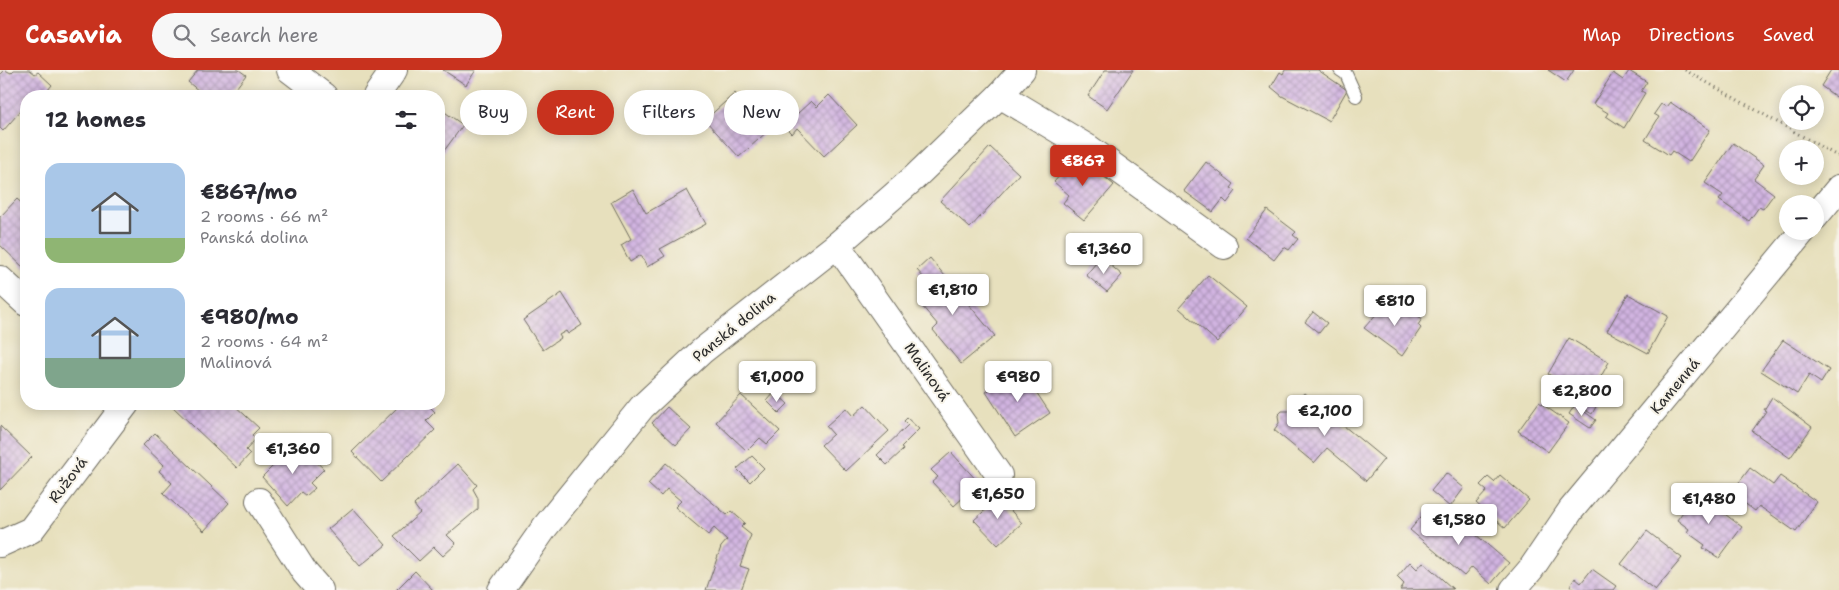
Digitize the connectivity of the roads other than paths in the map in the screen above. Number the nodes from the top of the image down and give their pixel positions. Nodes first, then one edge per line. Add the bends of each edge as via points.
1 (290, 70) edge
2 (394, 70) edge
3 (1022, 70) edge
4 (1340, 70) edge
5 (316, 90) edge
6 (380, 90) edge
7 (1000, 95) junction
8 (1356, 96) dead end
9 (1839, 188) edge
10 (1824, 206) edge
11 (1796, 240) edge
12 (837, 245) junction
13 (1224, 246) dead end
14 (0, 279) edge
15 (20, 297) edge
16 (121, 410) edge
17 (999, 475) dead end
18 (259, 501) dead end
19 (0, 544) edge
20 (320, 590) edge
21 (502, 590) edge
22 (1513, 590) edge

1 - 5 street
2 - 6 street
3 - 7 street, Panská dolina
4 - 8 lane via 1346,74
7 - 12 street, Panská dolina via 914,178
7 - 13 street via 1090,149
9 - 10 street
11 - 22 street, Kamenná via 1571,510
12 - 17 street, Malinová
12 - 21 street, Panská dolina via 702,351 642,407 545,527
14 - 15 street
16 - 19 street, Ružová via 31,530
18 - 20 street via 305,573

